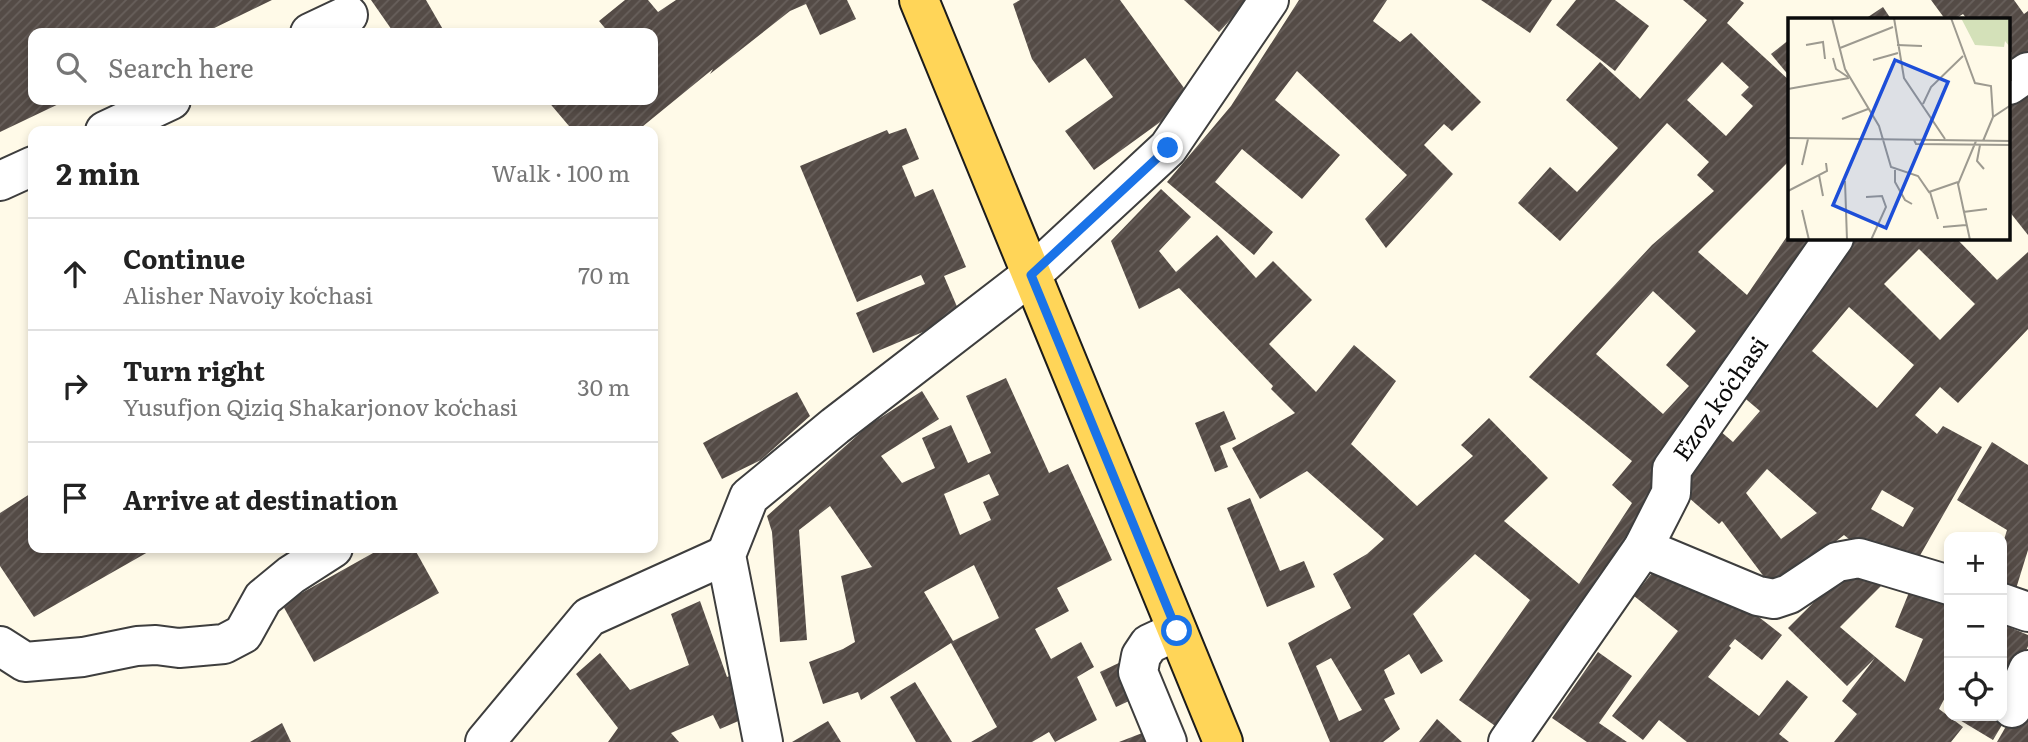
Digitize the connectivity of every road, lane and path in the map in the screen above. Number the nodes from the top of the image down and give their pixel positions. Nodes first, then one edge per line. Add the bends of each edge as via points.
1 (919, 0) edge
2 (1269, 0) edge
3 (348, 15) dead end
4 (321, 28) edge
5 (2028, 72) edge
6 (2010, 84) edge
7 (160, 105) edge
8 (116, 126) edge
9 (28, 168) edge
10 (0, 181) edge
11 (1833, 240) edge
12 (1031, 275) junction
13 (1643, 548) junction
14 (325, 553) edge
15 (726, 555) junction
16 (1944, 584) edge
17 (2007, 605) edge
18 (2028, 612) edge
19 (1177, 631) junction
20 (0, 646) edge
21 (2028, 670) edge
22 (2012, 708) dead end
23 (485, 742) edge
24 (763, 742) edge
25 (1167, 742) edge
26 (1223, 742) edge
27 (1508, 742) edge

1 - 12 main road
2 - 12 street via 1168,148
3 - 4 street
5 - 6 street
7 - 8 street
9 - 10 street
11 - 13 street, Eʻzoz koʻchasi via 1672,469 1671,493
12 - 15 street via 749,497
12 - 19 main road
13 - 16 street via 1774,599 1837,562 1859,558
13 - 27 street, Eʻzoz koʻchasi
14 - 20 street via 263,598 243,634 224,644 137,646 25,662
15 - 23 street via 589,617
15 - 24 street
17 - 18 street
19 - 25 street via 1149,644 1138,672
19 - 26 main road
21 - 22 street

